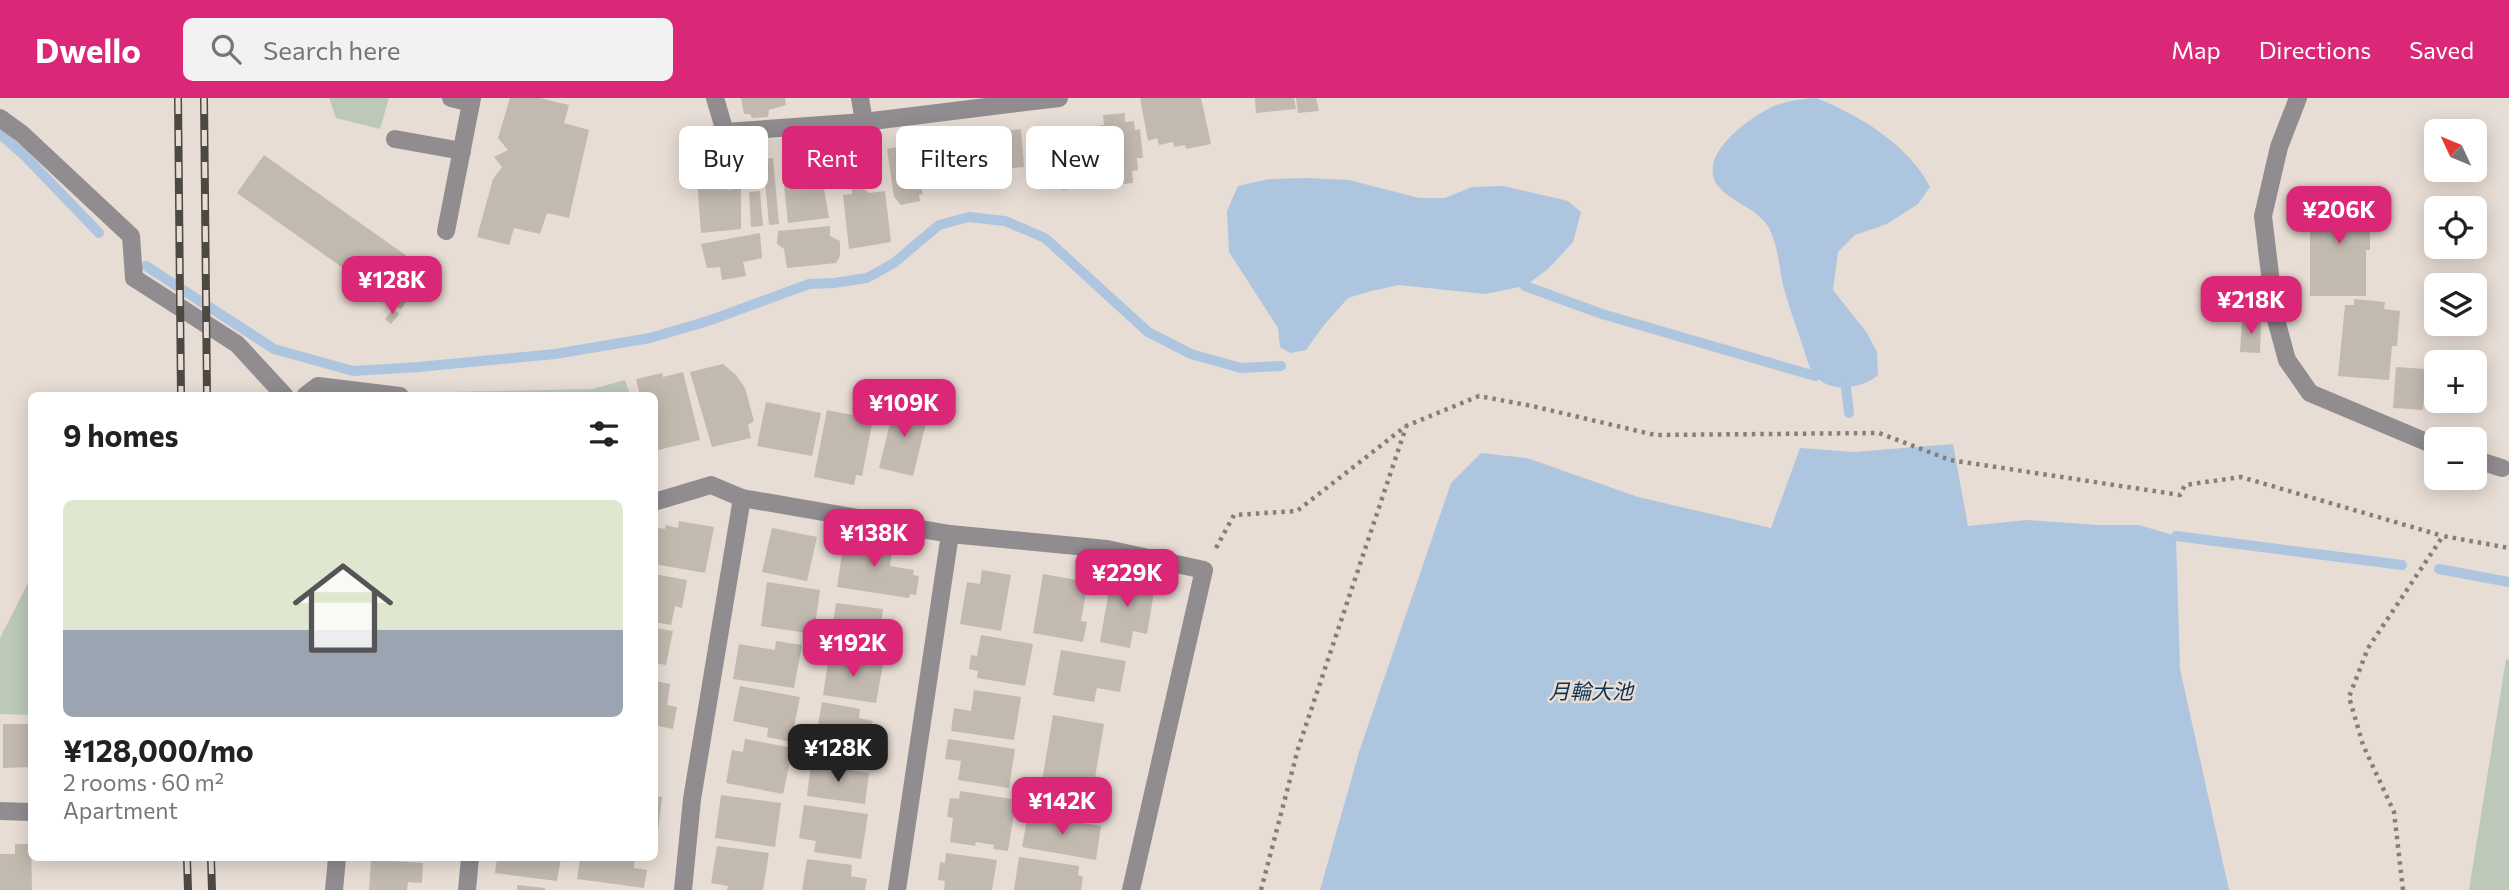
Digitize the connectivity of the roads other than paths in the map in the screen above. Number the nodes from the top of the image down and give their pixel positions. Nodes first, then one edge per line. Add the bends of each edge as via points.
1 (451, 98) edge
2 (715, 98) edge
3 (860, 98) edge
4 (1059, 98) edge
5 (2298, 98) edge
6 (472, 100) edge
7 (0, 118) edge
8 (863, 122) junction
9 (395, 139) dead end
10 (462, 151) junction
11 (446, 231) dead end
12 (281, 392) edge
13 (310, 392) edge
14 (367, 392) edge
15 (2424, 441) edge
16 (2487, 463) edge
17 (2502, 468) dead end
18 (742, 498) junction
19 (658, 501) edge
20 (950, 534) junction
21 (0, 811) edge
22 (28, 811) edge
23 (337, 861) edge
24 (470, 861) edge
25 (334, 890) edge
26 (467, 890) edge
27 (683, 890) edge
28 (897, 890) edge
29 (1131, 890) edge

1 - 6 street
2 - 8 street via 725,132
3 - 8 street
4 - 8 street
5 - 15 street via 2279,147 2263,216 2275,316 2287,360 2310,393
6 - 10 street
7 - 12 street via 131,236 134,278 237,344
9 - 10 street
10 - 11 street
13 - 14 street via 318,386
16 - 17 street
18 - 19 street via 711,485
18 - 20 street
18 - 27 street via 691,799
20 - 28 street
20 - 29 street via 1107,549 1204,570
21 - 22 street
23 - 25 street
24 - 26 street

